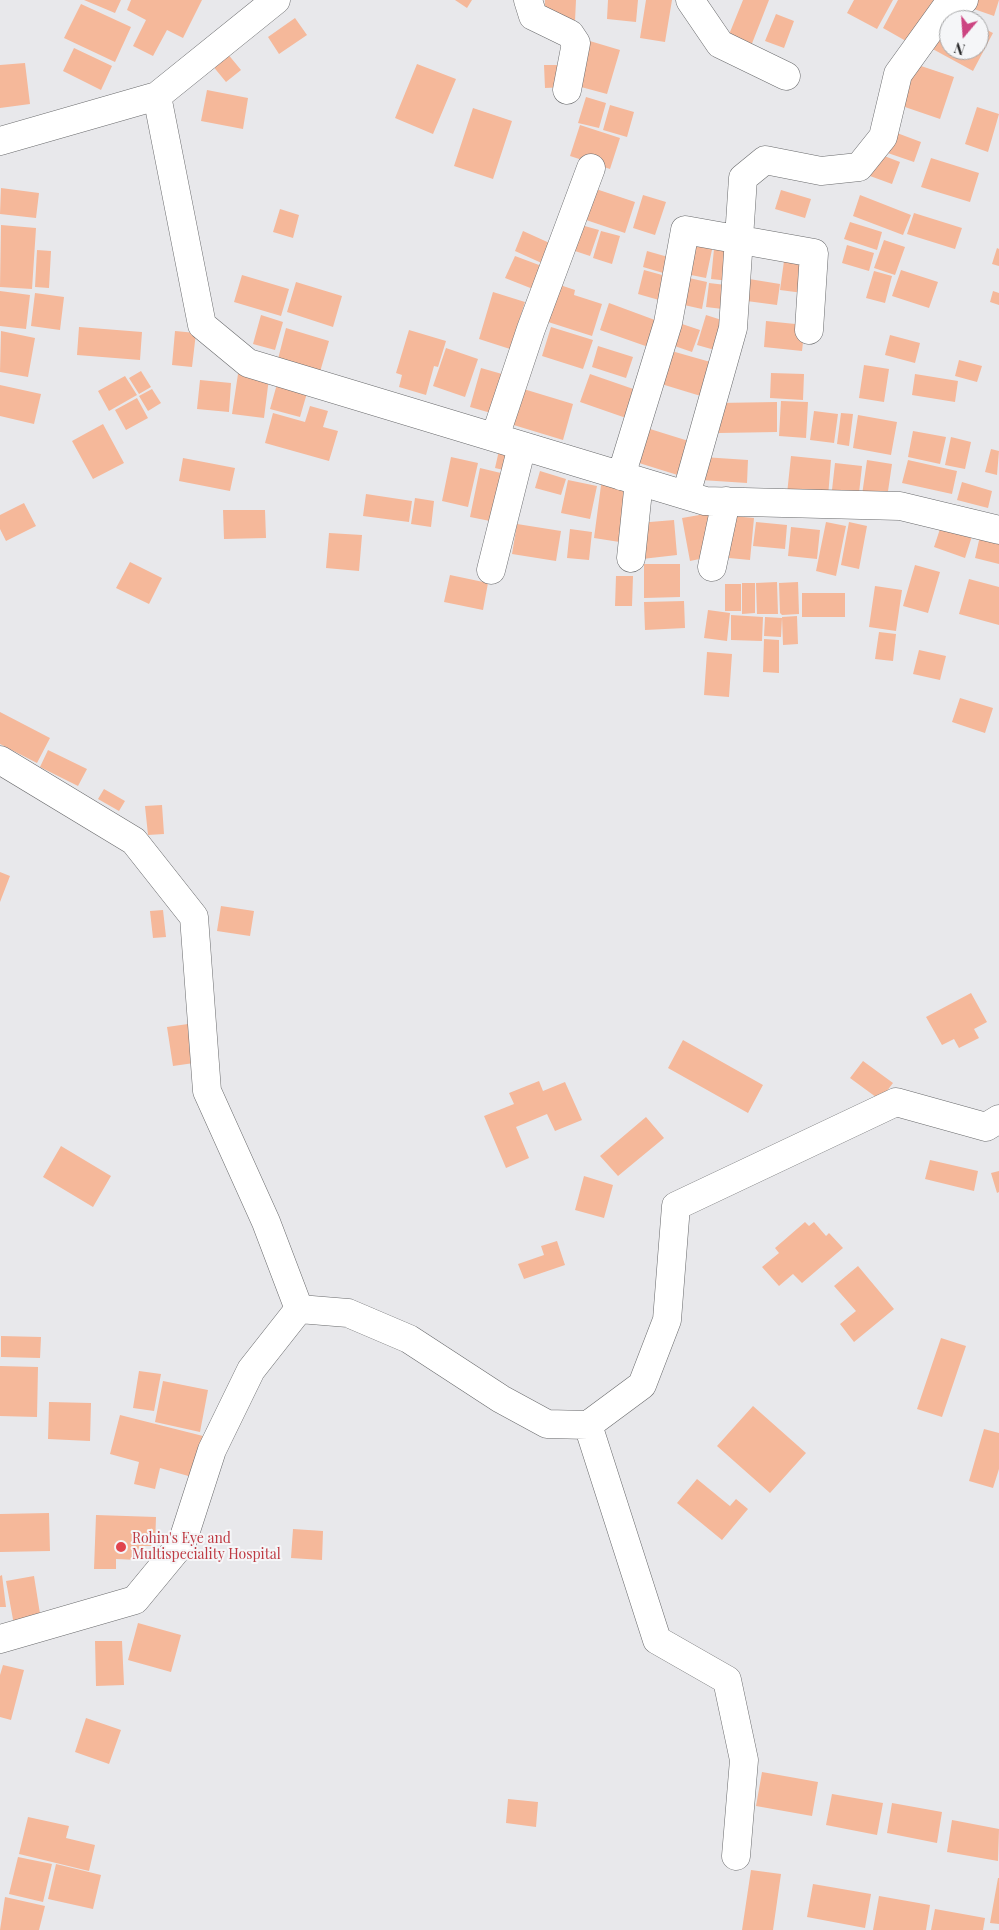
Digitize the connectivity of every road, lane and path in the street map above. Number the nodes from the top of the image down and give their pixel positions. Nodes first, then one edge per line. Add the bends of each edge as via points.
1 (276, 0) edge
2 (528, 0) edge
3 (690, 0) edge
4 (964, 0) edge
5 (786, 76) dead end
6 (567, 90) dead end
7 (157, 96) junction
8 (0, 141) edge
9 (591, 168) dead end
10 (737, 241) junction
11 (809, 330) dead end
12 (495, 437) junction
13 (522, 446) junction
14 (630, 478) junction
15 (686, 495) junction
16 (726, 501) junction
17 (999, 530) edge
18 (631, 558) dead end
19 (712, 567) dead end
20 (491, 570) dead end
21 (0, 760) edge
22 (999, 1120) edge
23 (300, 1309) junction
24 (588, 1425) junction
25 (0, 1639) edge
26 (736, 1856) dead end

1 - 7 street
2 - 6 street via 533,16 570,34 576,43
3 - 5 street via 720,44
4 - 10 street via 947,6 898,74 883,137 858,167 821,171 765,160 743,178
7 - 8 street
7 - 12 street via 202,325 248,363
9 - 12 street
10 - 11 street via 814,254
10 - 14 street via 685,230 668,323
10 - 15 street via 733,328
12 - 13 street
13 - 14 street
13 - 20 street
14 - 15 street
14 - 18 street
15 - 16 street via 705,501
16 - 17 street via 900,506
16 - 19 street
21 - 23 street via 134,841 194,917 207,1091 266,1222
22 - 24 street via 986,1127 896,1102 676,1206 667,1320 642,1385
23 - 24 street via 348,1313 408,1339 501,1399 547,1424
23 - 25 street via 251,1370 212,1450 182,1543 135,1600
24 - 26 street via 657,1640 727,1680 744,1760

